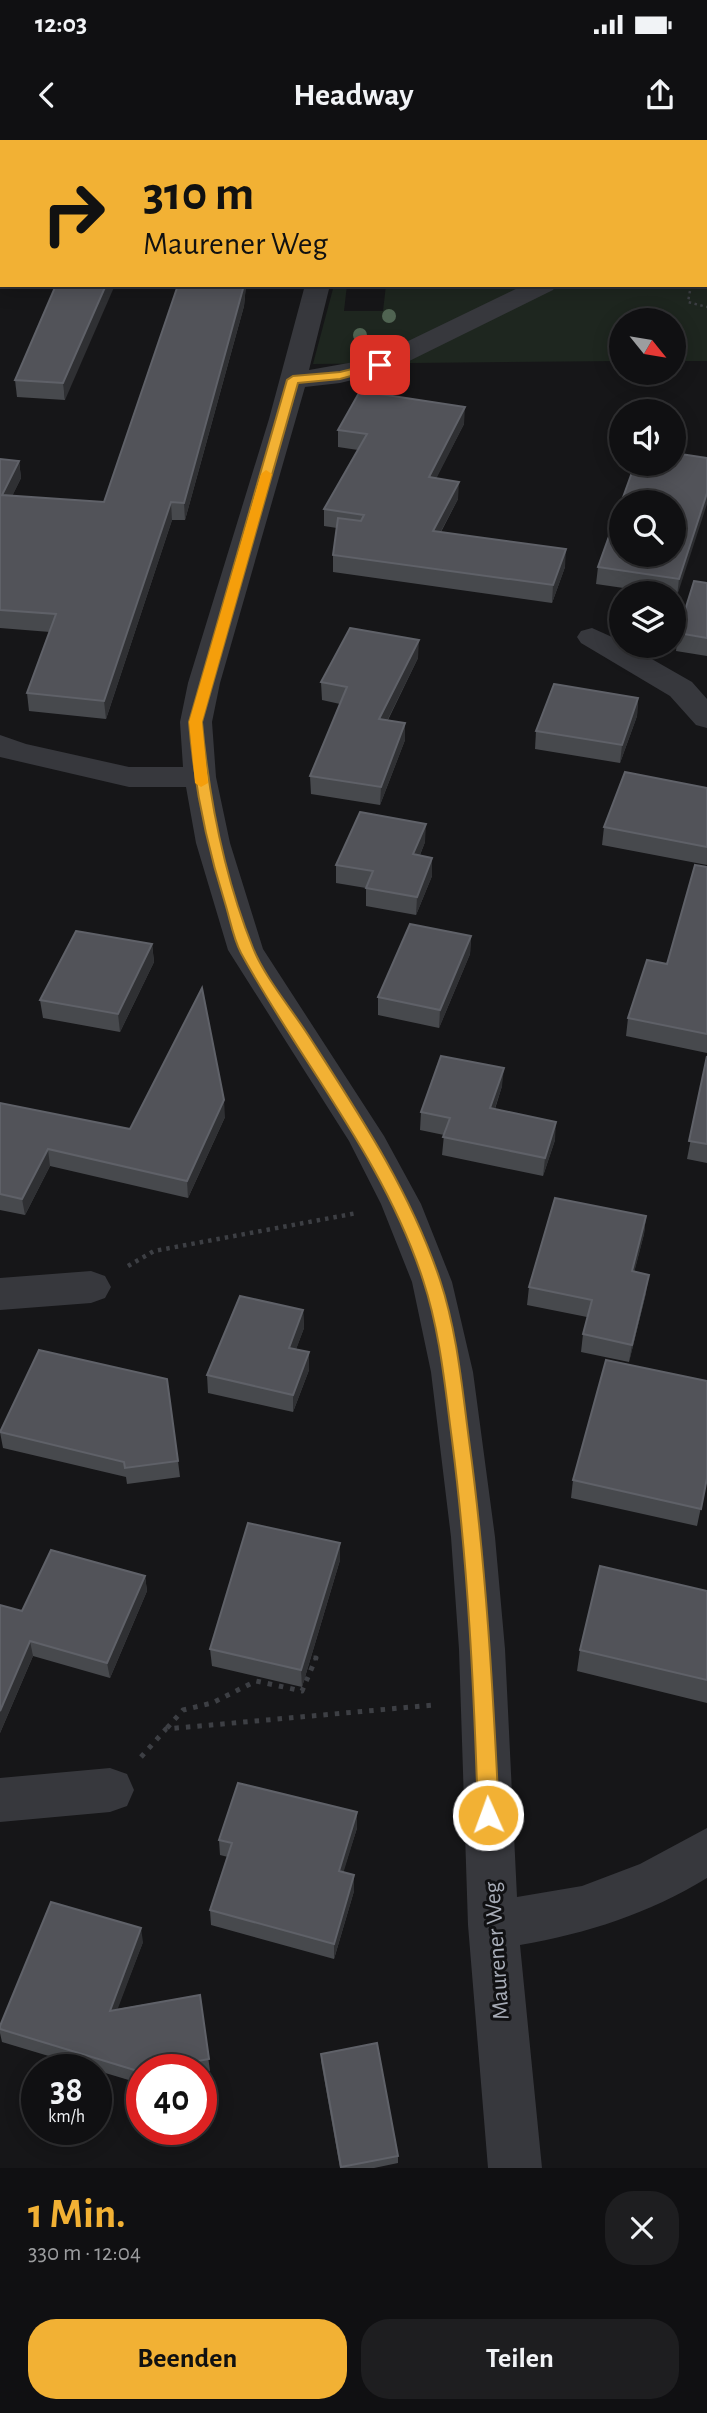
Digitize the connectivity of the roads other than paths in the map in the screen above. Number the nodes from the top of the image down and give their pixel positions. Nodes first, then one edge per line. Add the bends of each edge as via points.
1 (317, 287) edge
2 (540, 287) edge
3 (293, 380) junction
4 (592, 637) dead end
5 (707, 718) edge
6 (0, 745) edge
7 (200, 777) junction
8 (91, 1287) road end
9 (0, 1294) edge
10 (110, 1790) road end
11 (0, 1800) edge
12 (707, 1851) edge
13 (493, 1925) junction
14 (515, 2168) edge

1 - 3 street, Maurener Weg
2 - 3 street via 380,365
3 - 7 street, Maurener Weg via 204,683 196,722
4 - 5 street via 681,689
6 - 7 street via 129,777
7 - 13 street, Maurener Weg via 213,843 246,950 365,1136 401,1204 432,1282 452,1372 473,1537
8 - 9 street
10 - 11 street
12 - 13 street via 656,1882 582,1910
13 - 14 street, Maurener Weg

